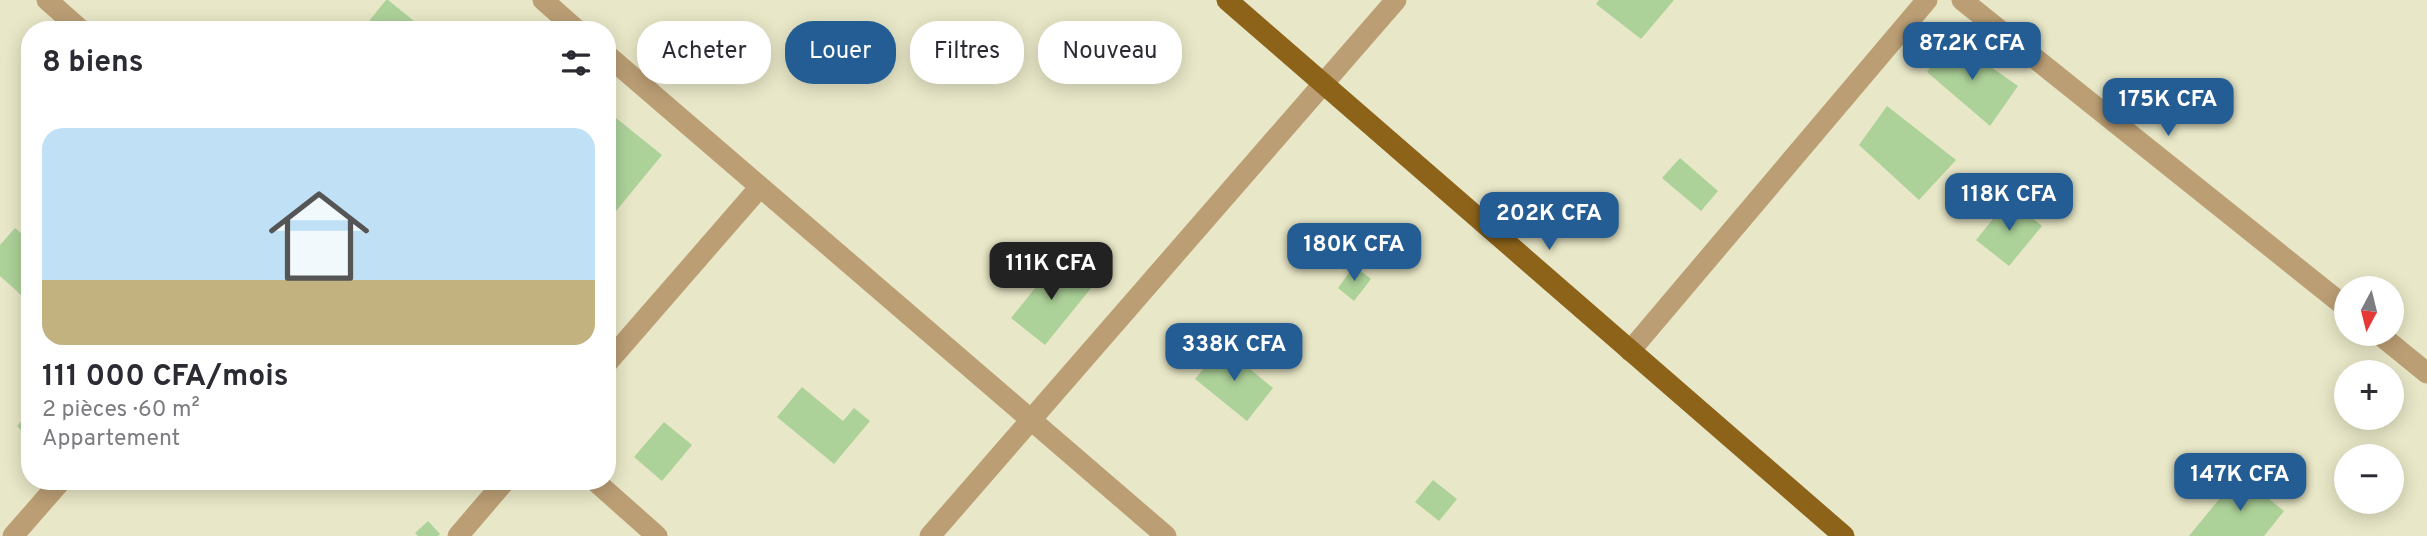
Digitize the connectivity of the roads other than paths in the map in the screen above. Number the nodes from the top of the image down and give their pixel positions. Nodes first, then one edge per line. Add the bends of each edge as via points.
1 (47, 0) edge
2 (543, 0) edge
3 (1227, 0) edge
4 (1396, 0) edge
5 (1927, 0) edge
6 (1962, 0) edge
7 (71, 21) edge
8 (567, 21) edge
9 (616, 63) edge
10 (1324, 82) junction
11 (760, 187) junction
12 (2334, 298) edge
13 (2394, 346) edge
14 (1630, 351) junction
15 (616, 353) edge
16 (2427, 373) edge
17 (1031, 419) junction
18 (53, 490) edge
19 (497, 490) edge
20 (605, 490) edge
21 (13, 536) edge
22 (458, 536) edge
23 (657, 536) edge
24 (930, 536) edge
25 (1166, 536) edge
26 (1844, 536) edge

1 - 7 street
2 - 8 street
3 - 10 main road
4 - 10 street
5 - 14 street
6 - 12 street
9 - 11 street
10 - 14 main road
10 - 17 street
11 - 15 street
11 - 17 street
13 - 16 street
14 - 26 main road
17 - 24 street
17 - 25 street
18 - 21 street
19 - 22 street
20 - 23 street

